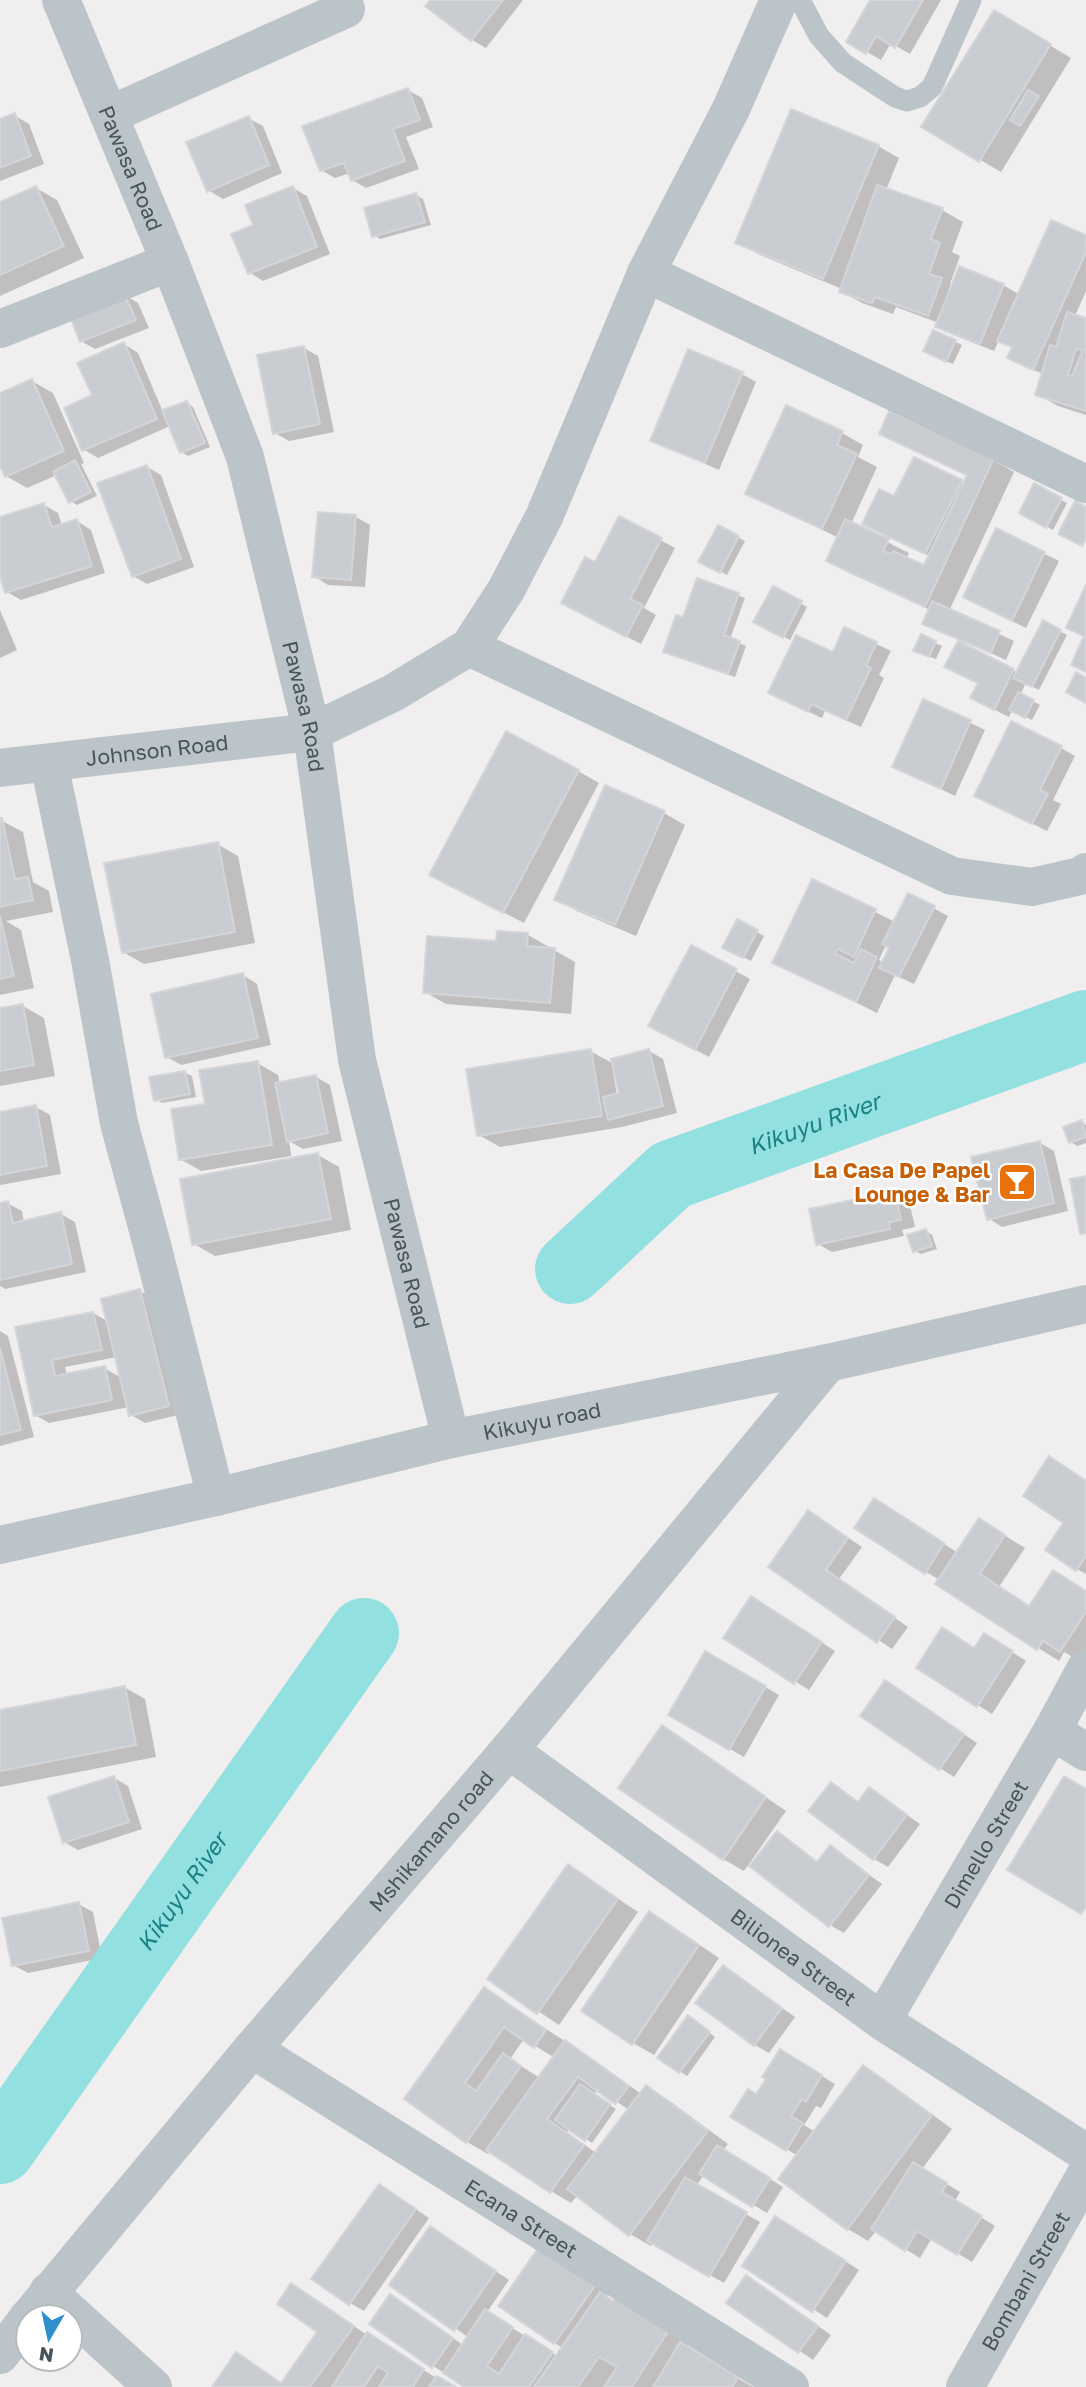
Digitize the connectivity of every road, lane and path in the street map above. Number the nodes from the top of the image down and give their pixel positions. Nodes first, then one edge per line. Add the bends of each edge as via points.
1 (61, 0) edge
2 (779, 0) edge
3 (800, 0) edge
4 (971, 0) edge
5 (346, 9) dead end
6 (109, 115) junction
7 (170, 262) junction
8 (646, 274) junction
9 (0, 329) edge
10 (1086, 484) edge
11 (469, 647) junction
12 (312, 732) junction
13 (49, 763) junction
14 (0, 768) edge
15 (1086, 872) edge
16 (1086, 1304) edge
17 (828, 1363) junction
18 (451, 1439) junction
19 (216, 1497) junction
20 (0, 1545) edge
21 (1086, 1668) edge
22 (1052, 1731) junction
23 (509, 1750) junction
24 (1086, 1752) edge
25 (882, 2021) junction
26 (252, 2049) junction
27 (1086, 2153) edge
28 (1086, 2174) edge
29 (40, 2303) edge
30 (14, 2337) edge
31 (84, 2341) edge
32 (0, 2355) edge
33 (153, 2387) edge
34 (790, 2387) edge
35 (965, 2387) edge

1 - 6 street, Pawasa Road
2 - 8 street via 731,109
3 - 4 lane via 819,36 843,63 907,101 932,87
5 - 6 street
6 - 7 street, Pawasa Road
7 - 9 street
7 - 12 street, Pawasa Road via 245,457
8 - 10 street
8 - 11 street via 544,517 506,590
11 - 12 street, Johnson Road via 393,693
11 - 15 street via 952,876 1032,887
12 - 13 street, Johnson Road
12 - 18 street, Pawasa Road via 357,1060
13 - 14 street, Johnson Road
13 - 19 street via 119,1123
16 - 17 street, Kikuyu road
17 - 18 street, Kikuyu road
17 - 23 street, Mshikamano road
18 - 19 street, Kikuyu road
19 - 20 street, Kikuyu road
21 - 22 street, Dimello Street
22 - 24 street
22 - 25 street, Dimello Street
23 - 25 street, Bilionea Street
23 - 26 street, Mshikamano road
25 - 27 street, Bilionea Street
26 - 29 street, Mshikamano road
26 - 34 street, Ecana Street
28 - 35 street, Bombani Street
30 - 32 street, Mshikamano road
31 - 33 street

